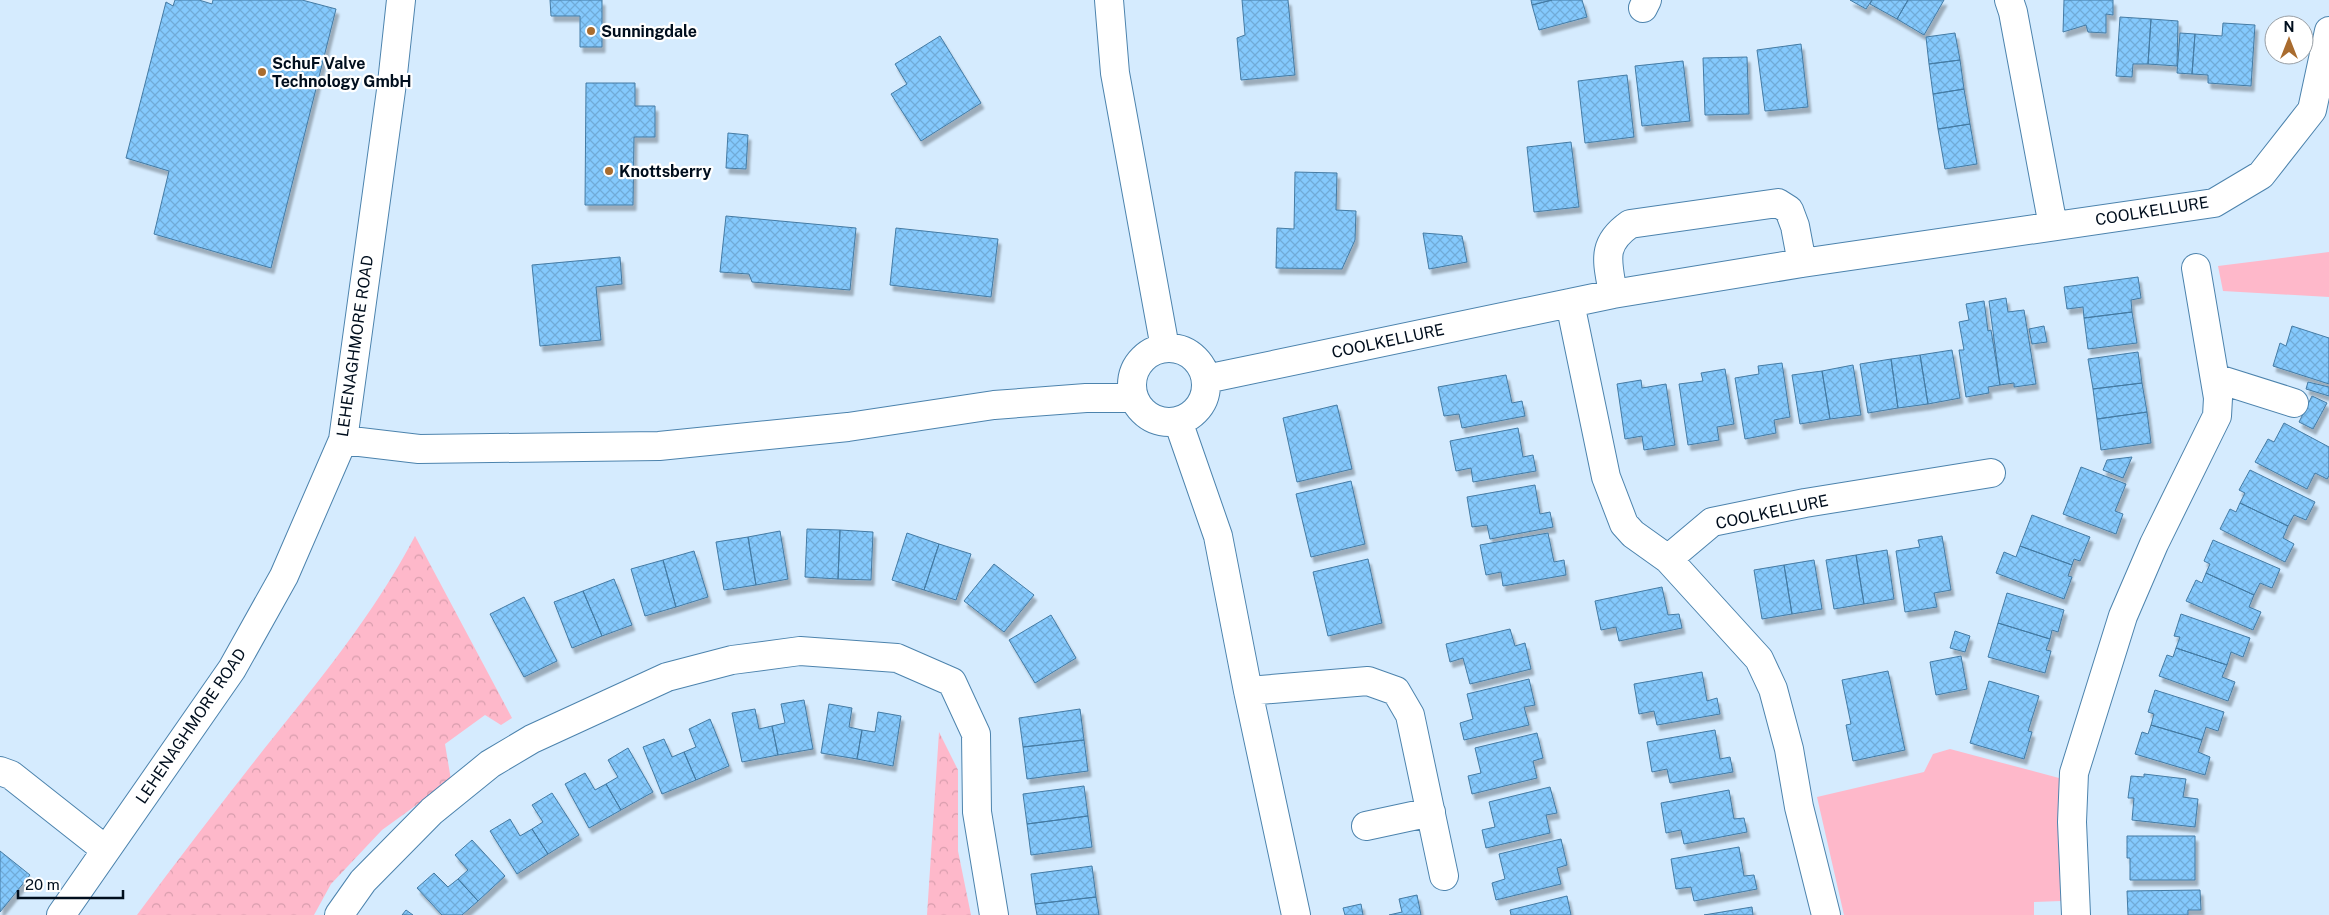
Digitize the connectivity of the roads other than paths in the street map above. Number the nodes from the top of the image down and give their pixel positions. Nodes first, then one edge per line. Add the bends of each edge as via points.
1 (401, 0) edge
2 (1109, 0) edge
3 (2009, 0) edge
4 (2329, 31) edge
5 (2053, 226) junction
6 (1802, 263) junction
7 (2196, 268) dead end
8 (1613, 294) junction
9 (1570, 302) junction
10 (1165, 348) junction
11 (2215, 378) junction
12 (1206, 379) junction
13 (1134, 398) junction
14 (2294, 403) dead end
15 (1178, 421) junction
16 (343, 440) junction
17 (1991, 473) dead end
18 (1668, 560) junction
19 (1248, 691) junction
20 (0, 771) edge
21 (1430, 812) junction
22 (1366, 826) dead end
23 (106, 850) junction
24 (1444, 876) dead end
25 (61, 915) edge
26 (339, 915) edge
27 (994, 915) edge
28 (1296, 915) edge
29 (1826, 915) edge
30 (2076, 915) edge

1 - 16 street, LEHENAGHMORE ROAD
2 - 10 street via 1115,73
3 - 5 street
4 - 5 street, COOLKELLURE via 2312,110 2261,175 2214,202
5 - 6 street, COOLKELLURE
6 - 8 street, COOLKELLURE
6 - 8 street via 1789,210 1778,203 1630,224 1615,234 1608,251
7 - 11 street
8 - 9 street, COOLKELLURE
9 - 12 street, COOLKELLURE
9 - 18 street via 1606,477 1624,524
10 - 12 street via 1187,352 1196,359
10 - 13 street via 1144,357 1137,365 1132,375
11 - 14 street
11 - 30 street via 2217,416 2154,544 2123,616 2074,773 2072,822
12 - 15 street via 1203,401 1197,410
13 - 15 street via 1139,407 1156,420
13 - 16 street via 994,405 848,427 659,446 419,449
15 - 19 street via 1218,536
16 - 23 street, LEHENAGHMORE ROAD via 284,576 232,669
17 - 18 street, COOLKELLURE via 1712,522
18 - 29 street via 1759,659 1773,688
19 - 21 street via 1368,681 1396,691 1410,715
19 - 28 street
20 - 23 street via 12,775
21 - 22 street
21 - 24 street
23 - 25 street, LEHENAGHMORE ROAD
26 - 27 street via 363,881 432,811 490,764 532,739 667,678 732,660 800,651 897,658 952,682 976,734 977,812

